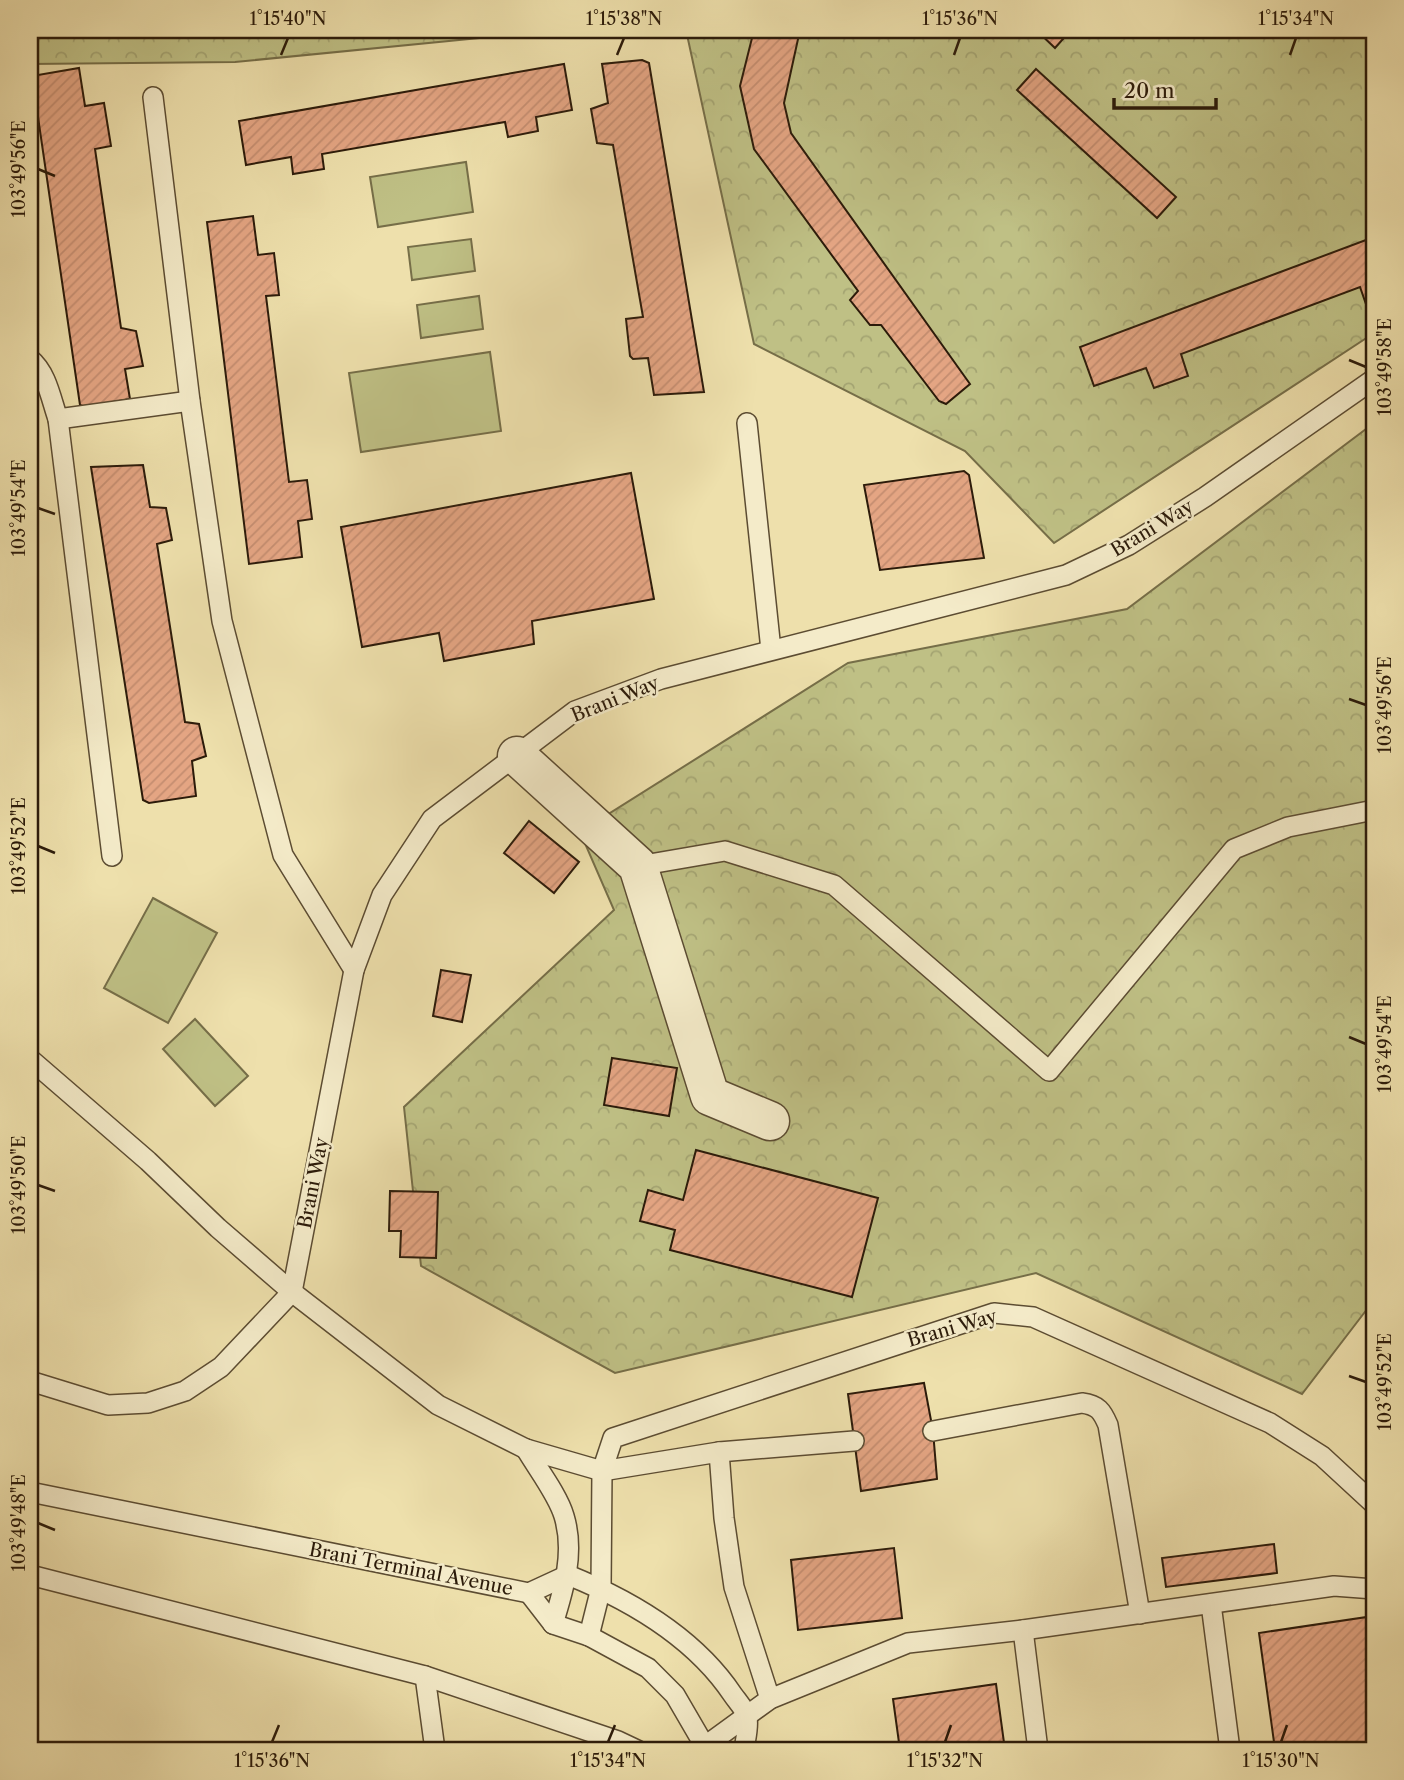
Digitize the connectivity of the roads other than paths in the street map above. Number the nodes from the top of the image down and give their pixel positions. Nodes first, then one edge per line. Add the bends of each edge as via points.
1 (153, 97) dead end
2 (30, 359) edge
3 (1374, 379) edge
4 (190, 401) junction
5 (58, 419) junction
6 (747, 423) dead end
7 (771, 650) junction
8 (517, 755) junction
9 (1374, 810) edge
10 (112, 856) dead end
11 (638, 866) junction
12 (354, 970) junction
13 (30, 1059) edge
14 (770, 1121) dead end
15 (292, 1292) junction
16 (30, 1381) edge
17 (933, 1431) dead end
18 (854, 1441) dead end
19 (526, 1449) junction
20 (719, 1452) junction
21 (602, 1471) junction
22 (30, 1492) edge
23 (1374, 1504) edge
24 (30, 1575) edge
25 (568, 1575) junction
26 (601, 1588) junction
27 (1374, 1589) edge
28 (529, 1593) junction
29 (1211, 1604) junction
30 (1140, 1614) junction
31 (553, 1624) junction
32 (1023, 1630) junction
33 (590, 1636) junction
34 (425, 1676) junction
35 (770, 1699) junction
36 (747, 1717) junction
37 (706, 1749) edge
38 (435, 1750) edge
39 (637, 1750) edge
40 (744, 1750) edge
41 (1038, 1750) edge
42 (1230, 1750) edge

1 - 4 lane
2 - 5 lane via 46,382
3 - 7 lane, Brani Way via 1205,497 1129,545 1066,575
4 - 5 lane
4 - 12 lane via 222,621 284,855
5 - 10 lane
6 - 7 lane
7 - 8 lane, Brani Way via 662,679 575,711
8 - 11 street
8 - 12 lane, Brani Way via 432,819 382,895
9 - 11 lane via 1288,827 1234,849 1049,1071 834,884 725,851
11 - 14 street via 710,1096
12 - 15 lane, Brani Way
13 - 15 lane
15 - 16 lane via 221,1367 185,1391 148,1403 108,1405
15 - 19 lane via 438,1405
17 - 30 lane via 1082,1402 1102,1411
18 - 20 lane
19 - 21 lane
19 - 25 lane via 564,1515
20 - 21 lane
20 - 35 lane via 734,1587
21 - 23 lane, Brani Way via 610,1443 618,1436 1008,1312 1033,1317 1270,1423 1322,1456
21 - 26 lane, Brani Way
22 - 28 lane, Brani Terminal Avenue
24 - 34 lane
25 - 26 lane
25 - 28 lane, Brani Terminal Avenue
25 - 31 lane
26 - 33 lane, Brani Way
26 - 36 lane via 692,1648 719,1674
27 - 29 lane via 1334,1586
28 - 31 lane
29 - 30 lane
29 - 42 lane
30 - 32 lane
31 - 33 lane
32 - 35 lane via 908,1643
32 - 41 lane
33 - 37 lane via 648,1668 675,1695
34 - 38 lane
34 - 39 lane
35 - 36 lane
36 - 37 lane
36 - 40 lane

